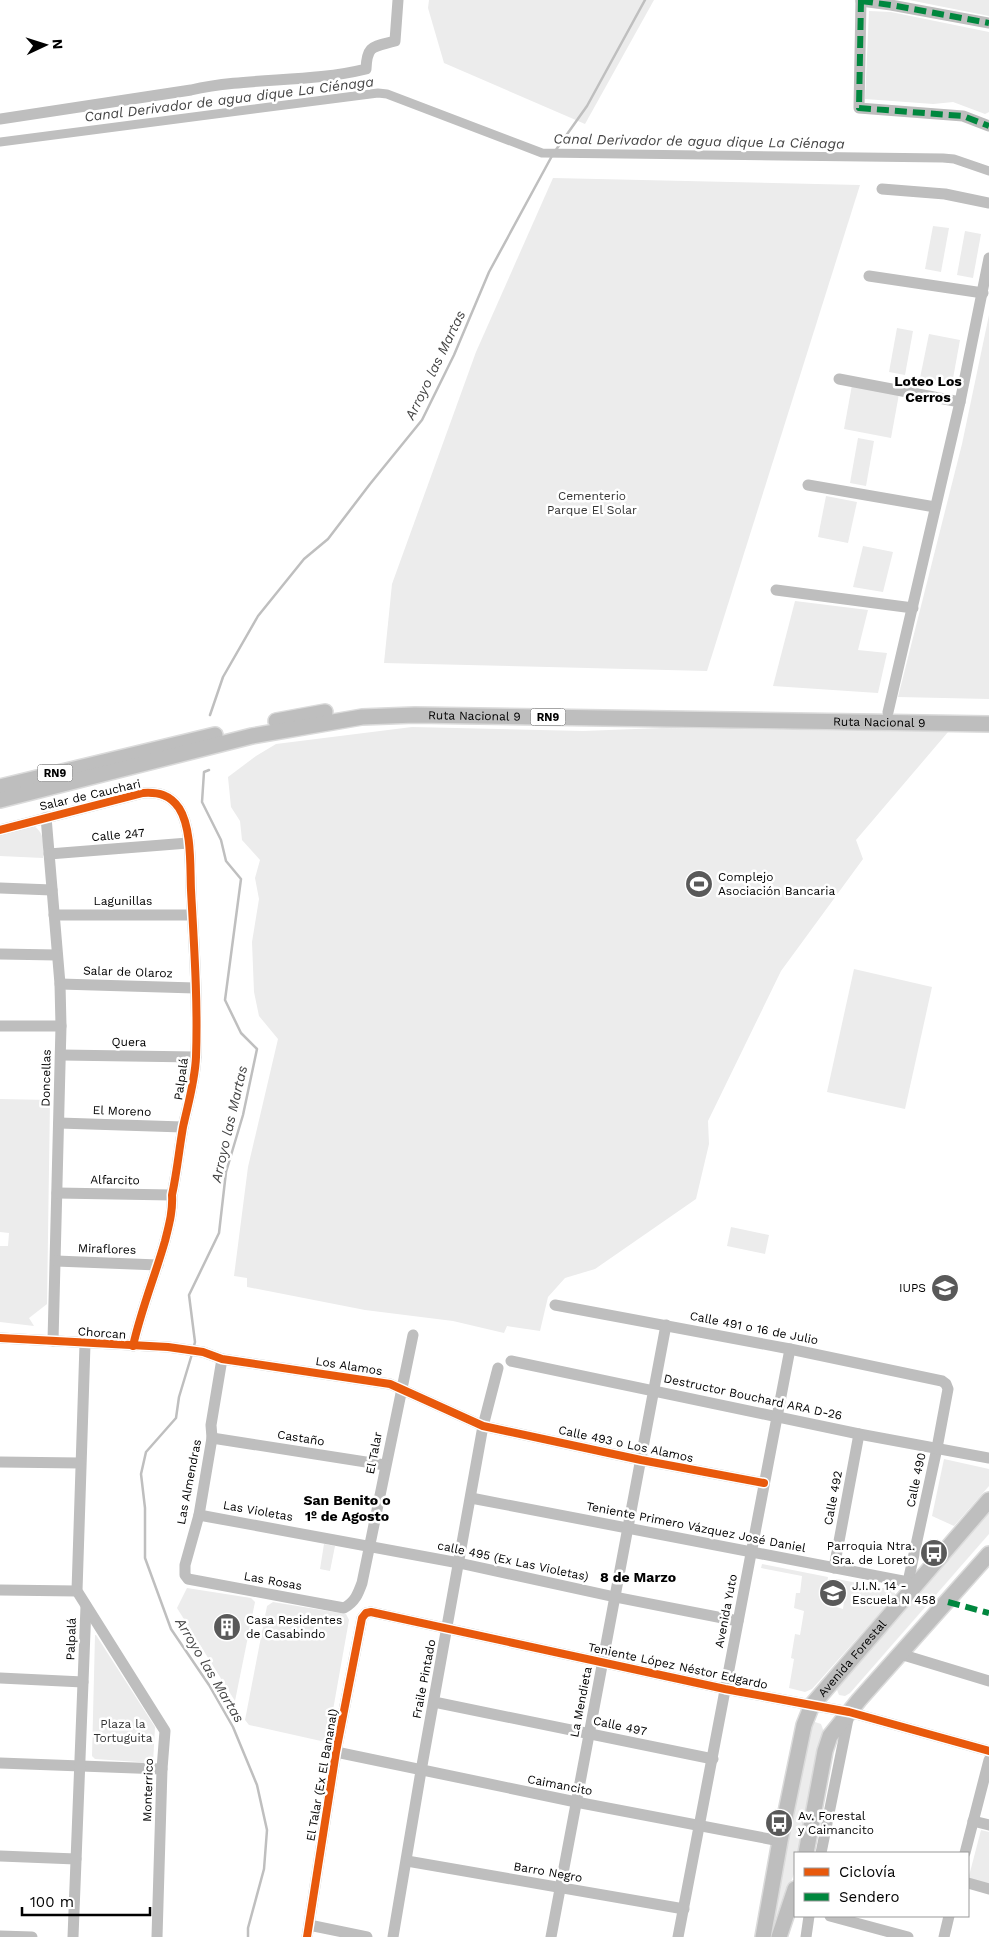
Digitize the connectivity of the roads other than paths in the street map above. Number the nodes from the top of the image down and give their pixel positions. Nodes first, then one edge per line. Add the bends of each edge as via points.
1 (398, 0) edge
2 (861, 1) edge
3 (989, 23) edge
4 (0, 119) edge
5 (989, 126) edge
6 (882, 190) dead end
7 (989, 203) edge
8 (989, 258) edge
9 (869, 276) dead end
10 (982, 293) junction
11 (839, 379) dead end
12 (960, 402) junction
13 (808, 485) dead end
14 (935, 507) junction
15 (776, 590) dead end
16 (913, 608) junction
17 (888, 712) junction
18 (989, 714) edge
19 (989, 724) edge
20 (59, 772) junction
21 (0, 787) edge
22 (42, 790) junction
23 (0, 792) edge
24 (0, 800) edge
25 (0, 807) edge
26 (180, 810) joint
27 (46, 817) junction
28 (0, 830) edge
29 (188, 843) junction
30 (49, 854) junction
31 (0, 888) edge
32 (52, 890) junction
33 (54, 915) junction
34 (192, 915) junction
35 (0, 954) edge
36 (57, 955) junction
37 (60, 984) junction
38 (195, 988) junction
39 (0, 1026) edge
40 (61, 1026) junction
41 (61, 1055) junction
42 (196, 1057) junction
43 (59, 1123) junction
44 (183, 1127) junction
45 (57, 1193) junction
46 (172, 1195) junction
47 (56, 1261) junction
48 (158, 1265) junction
49 (555, 1305) dead end
50 (666, 1325) junction
51 (413, 1335) dead end
52 (0, 1338) edge
53 (53, 1341) junction
54 (85, 1344) junction
55 (133, 1346) junction
56 (790, 1349) junction
57 (203, 1352) joint
58 (222, 1358) junction
59 (511, 1361) dead end
60 (498, 1368) dead end
61 (946, 1384) joint
62 (401, 1388) junction
63 (654, 1390) junction
64 (777, 1416) junction
65 (483, 1426) junction
66 (859, 1434) junction
67 (212, 1438) junction
68 (938, 1448) junction
69 (989, 1458) edge
70 (641, 1460) junction
71 (0, 1462) edge
72 (80, 1463) junction
73 (385, 1465) junction
74 (764, 1483) junction
75 (471, 1498) junction
76 (989, 1500) edge
77 (199, 1515) junction
78 (628, 1528) junction
79 (371, 1546) junction
80 (751, 1551) junction
81 (989, 1554) edge
82 (459, 1563) junction
83 (834, 1568) junction
84 (188, 1579) joint
85 (911, 1585) junction
86 (0, 1590) edge
87 (77, 1591) junction
88 (615, 1598) junction
89 (351, 1604) joint
90 (86, 1606) junction
91 (362, 1618) joint
92 (738, 1621) junction
93 (447, 1629) junction
94 (900, 1654) junction
95 (603, 1662) junction
96 (0, 1678) edge
97 (989, 1681) edge
98 (83, 1682) junction
99 (725, 1689) junction
100 (434, 1702) junction
101 (812, 1705) junction
102 (849, 1712) junction
103 (589, 1734) junction
104 (989, 1751) edge
105 (336, 1752) junction
106 (713, 1759) junction
107 (989, 1760) edge
108 (0, 1763) edge
109 (80, 1766) junction
110 (162, 1769) junction
111 (421, 1771) junction
112 (576, 1802) junction
113 (973, 1820) junction
114 (989, 1825) edge
115 (700, 1826) junction
116 (780, 1841) junction
117 (806, 1852) edge
118 (821, 1852) edge
119 (965, 1852) edge
120 (0, 1856) edge
121 (76, 1859) junction
122 (407, 1861) junction
123 (969, 1883) edge
124 (560, 1889) junction
125 (989, 1889) edge
126 (794, 1892) edge
127 (684, 1909) junction
128 (810, 1917) edge
129 (834, 1917) edge
130 (949, 1917) edge
131 (309, 1925) junction
132 (0, 1936) edge
133 (32, 1937) edge
134 (73, 1937) edge
135 (157, 1937) edge
136 (308, 1937) edge
137 (367, 1937) edge
138 (393, 1937) edge
139 (551, 1937) edge
140 (678, 1937) edge
141 (763, 1937) edge
142 (779, 1937) edge
143 (806, 1937) edge
144 (908, 1937) edge
145 (944, 1937) edge

1 - 4 street via 395,41 372,48 366,55 366,69 344,74 214,85
2 - 3 street
2 - 5 street via 858,108 963,116
6 - 7 street via 945,194
8 - 10 street
9 - 10 street
10 - 12 street
11 - 12 street
12 - 14 street
13 - 14 street
14 - 16 street
15 - 16 street
16 - 17 street
17 - 18 main road, Ruta Nacional 9 / RN9
17 - 20 main road, Ruta Nacional 9 / RN9 via 368,707 302,715
19 - 22 main road, Ruta Nacional 9 / RN9 via 415,715 362,717 252,736
20 - 21 main road, Ruta Nacional 9 / RN9
20 - 23 main road via 45,780
22 - 24 main road, Ruta Nacional 9 / RN9
22 - 25 main road
26 - 27 street, Salar de Cauchari via 164,794 155,792
26 - 29 street, Palpalá
27 - 28 street, Salar de Cauchari
27 - 30 street, Doncellas
29 - 30 street, Calle 247
29 - 34 street, Palpalá
30 - 32 street, Doncellas
31 - 32 street
32 - 33 street, Doncellas
33 - 34 street, Lagunillas
33 - 36 street, Doncellas
34 - 38 street, Palpalá
35 - 36 street
36 - 37 street, Doncellas
37 - 38 street, Salar de Olaroz
37 - 40 street, Doncellas
38 - 42 street, Palpalá
39 - 40 street
40 - 41 street, Doncellas
41 - 42 street, Quera
41 - 43 street, Doncellas
42 - 44 street, Palpalá via 192,1094
43 - 44 street, El Moreno
43 - 45 street, Doncellas
44 - 46 street, Palpalá
45 - 46 street, Alfarcito
45 - 47 street, Doncellas
46 - 48 street, Palpalá via 170,1221
47 - 48 street, Miraflores
47 - 53 street, Doncellas
48 - 55 street, Palpalá
49 - 50 street, Calle 491 o 16 de Julio
50 - 56 street, Calle 491 o 16 de Julio
50 - 63 street, La Mendieta
51 - 62 street, El Talar
52 - 53 street, Chorcan
53 - 54 street, Chorcan
54 - 55 street, Chorcan
54 - 72 street
55 - 57 street, Chorcan
56 - 61 street, Calle 491 o 16 de Julio
56 - 64 street, Avenida Yuto
57 - 58 street, Los Alamos
58 - 62 street, Los Alamos
58 - 67 street, Las Almendras via 211,1425
59 - 63 street, Destructor Bouchard ARA D-26
60 - 65 street, Fraile Pintado
61 - 68 street, Calle 490 via 948,1389
62 - 65 street, Los Alamos
62 - 73 street, El Talar
63 - 64 street, Destructor Bouchard ARA D-26
63 - 70 street, La Mendieta
64 - 66 street, Destructor Bouchard ARA D-26
64 - 74 street, Avenida Yuto
65 - 70 street, Calle 493 o Los Alamos
65 - 75 street, Fraile Pintado
66 - 68 street, Destructor Bouchard ARA D-26
66 - 83 street, Calle 492
67 - 73 street, Castaño
67 - 77 street, Las Almendras
68 - 69 street, Destructor Bouchard ARA D-26
68 - 85 street, Calle 490
70 - 74 street, Calle 493 o Los Alamos
70 - 78 street, La Mendieta
71 - 72 street
72 - 87 street
73 - 79 street, El Talar
74 - 80 street, Avenida Yuto
75 - 78 street, Teniente Primero Vázquez José Daniel
75 - 82 street, Fraile Pintado
76 - 85 main road, Avenida Forestal
77 - 79 street, Las Violetas
77 - 84 street, Las Almendras via 185,1565
78 - 80 street, Teniente Primero Vázquez José Daniel
78 - 88 street, La Mendieta
79 - 82 street, calle 495 (Ex Las Violetas)
79 - 89 street, El Talar via 362,1583
80 - 83 street, Teniente Primero Vázquez José Daniel
80 - 92 street, Avenida Yuto
81 - 94 main road
82 - 88 street, calle 495 (Ex Las Violetas)
82 - 93 street, Fraile Pintado
83 - 85 street, Teniente Primero Vázquez José Daniel
84 - 89 street, Las Rosas via 344,1608
85 - 101 main road, Avenida Forestal
86 - 87 street
87 - 90 street, Palpalá
88 - 92 street, calle 495 (Ex Las Violetas)
88 - 95 street, La Mendieta
90 - 98 street, Palpalá
90 - 110 street, Monterrico via 164,1731
91 - 93 street, Teniente López Néstor Edgardo via 371,1612
91 - 105 street, El Talar (Ex El Bananal)
92 - 99 street, Avenida Yuto
93 - 95 street, Teniente López Néstor Edgardo
93 - 100 street, Fraile Pintado
94 - 97 street
94 - 102 main road
95 - 99 street, Teniente López Néstor Edgardo
95 - 103 street, La Mendieta
96 - 98 street
98 - 109 street, Palpalá
99 - 101 street, Teniente López Néstor Edgardo
99 - 106 street, Avenida Yuto
100 - 103 street, Calle 497
100 - 111 street, Fraile Pintado
101 - 102 street, Teniente López Néstor Edgardo
101 - 116 main road, Avenida Forestal via 804,1722
102 - 104 street, Teniente López Néstor Edgardo
102 - 117 main road via 830,1736 825,1751
102 - 118 street
103 - 106 street, Calle 497
103 - 112 street, La Mendieta
105 - 111 street, Caimancito
105 - 131 street, El Talar (Ex El Bananal)
106 - 115 street, Avenida Yuto
107 - 113 street
108 - 109 street
109 - 110 street
109 - 121 street, Palpalá
110 - 135 street, Monterrico
111 - 112 street, Caimancito
111 - 122 street, Fraile Pintado
112 - 115 street, Caimancito
112 - 124 street, La Mendieta
113 - 114 street
113 - 119 street
115 - 116 street, Caimancito
115 - 127 street, Avenida Yuto
116 - 141 main road, Avenida Forestal
120 - 121 street
121 - 134 street, Palpalá
122 - 124 street, Barro Negro
122 - 138 street, Fraile Pintado
123 - 125 street
124 - 127 street, Barro Negro
124 - 139 street, La Mendieta
126 - 142 main road
127 - 140 street, Avenida Yuto
128 - 143 street
129 - 144 street
130 - 145 street
131 - 136 street, El Talar (Ex El Bananal)
131 - 137 street
132 - 133 street

